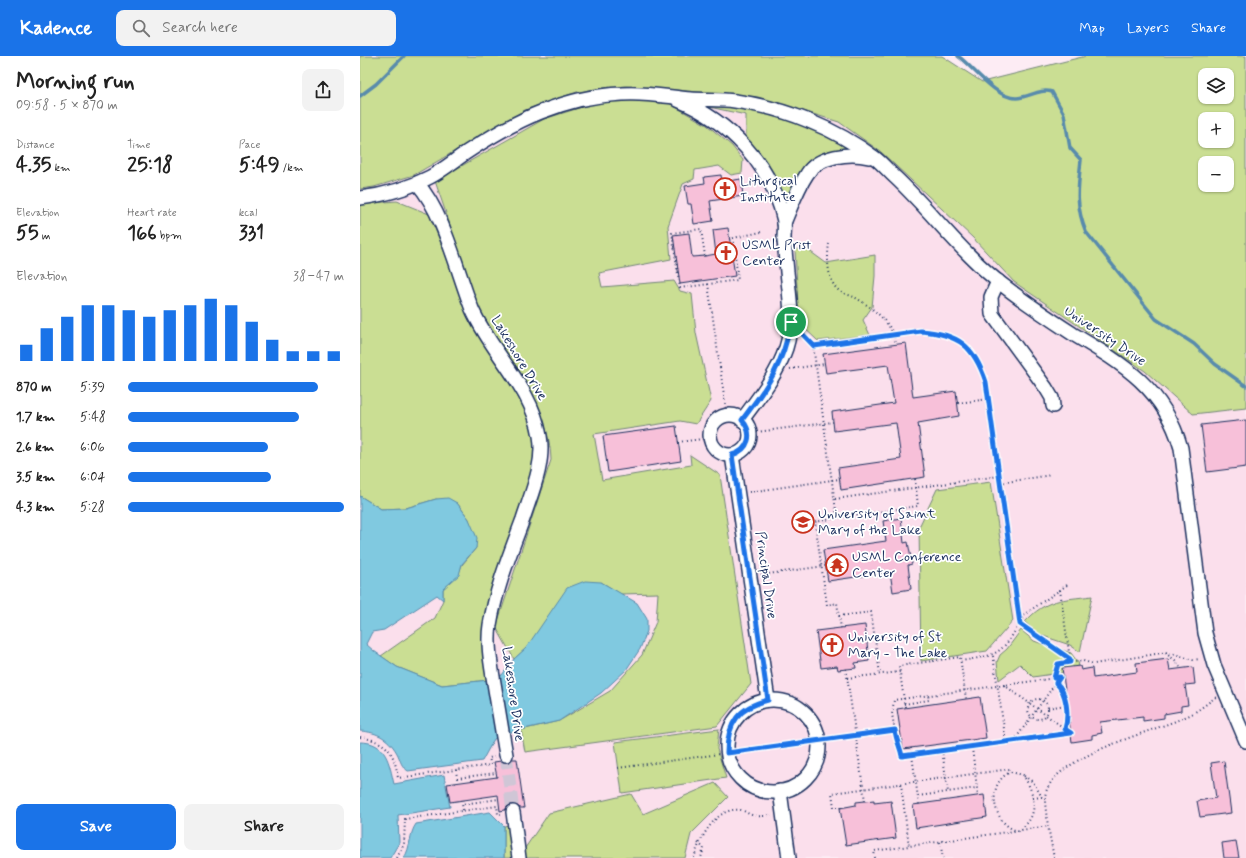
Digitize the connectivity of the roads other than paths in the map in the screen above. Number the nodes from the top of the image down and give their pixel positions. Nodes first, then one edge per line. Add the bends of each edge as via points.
1 (671, 97) junction
2 (876, 158) junction
3 (417, 183) junction
4 (360, 198) edge
5 (784, 223) junction
6 (998, 281) junction
7 (1053, 406) dead end
8 (742, 420) junction
9 (732, 455) junction
10 (768, 700) junction
11 (1246, 741) edge
12 (505, 749) tunnel mouth
13 (780, 791) junction
14 (513, 812) tunnel mouth
15 (519, 858) edge
16 (789, 858) edge

1 - 2 lane, University Drive via 735,101 778,110 819,125
1 - 3 lane, University Drive via 624,93 593,97 554,107 510,127
1 - 5 lane via 687,103 714,120 749,150 769,180
2 - 5 lane via 851,154 832,157 815,166 807,173
2 - 6 lane, University Drive
3 - 4 lane via 376,196
3 - 12 lane, Lakeshore Drive via 437,215 473,310 525,395 540,436 540,460 532,492 498,590 492,619 492,669
5 - 8 lane via 791,322 787,346 766,389
6 - 7 lane via 991,297 992,314 1046,388
6 - 11 lane, University Drive via 1135,374 1161,403 1170,419 1181,448 1206,632 1212,657
8 - 9 lane via 747,425 748,444 744,450
8 - 9 lane via 727,416 718,419 710,430 714,448
9 - 10 lane, Principal Drive
10 - 13 lane via 780,700 801,710 810,718 818,740 817,757 810,774 791,788
10 - 13 lane via 745,709 736,718 730,728 727,753 735,772 750,786 759,790
13 - 16 lane
14 - 15 lane

